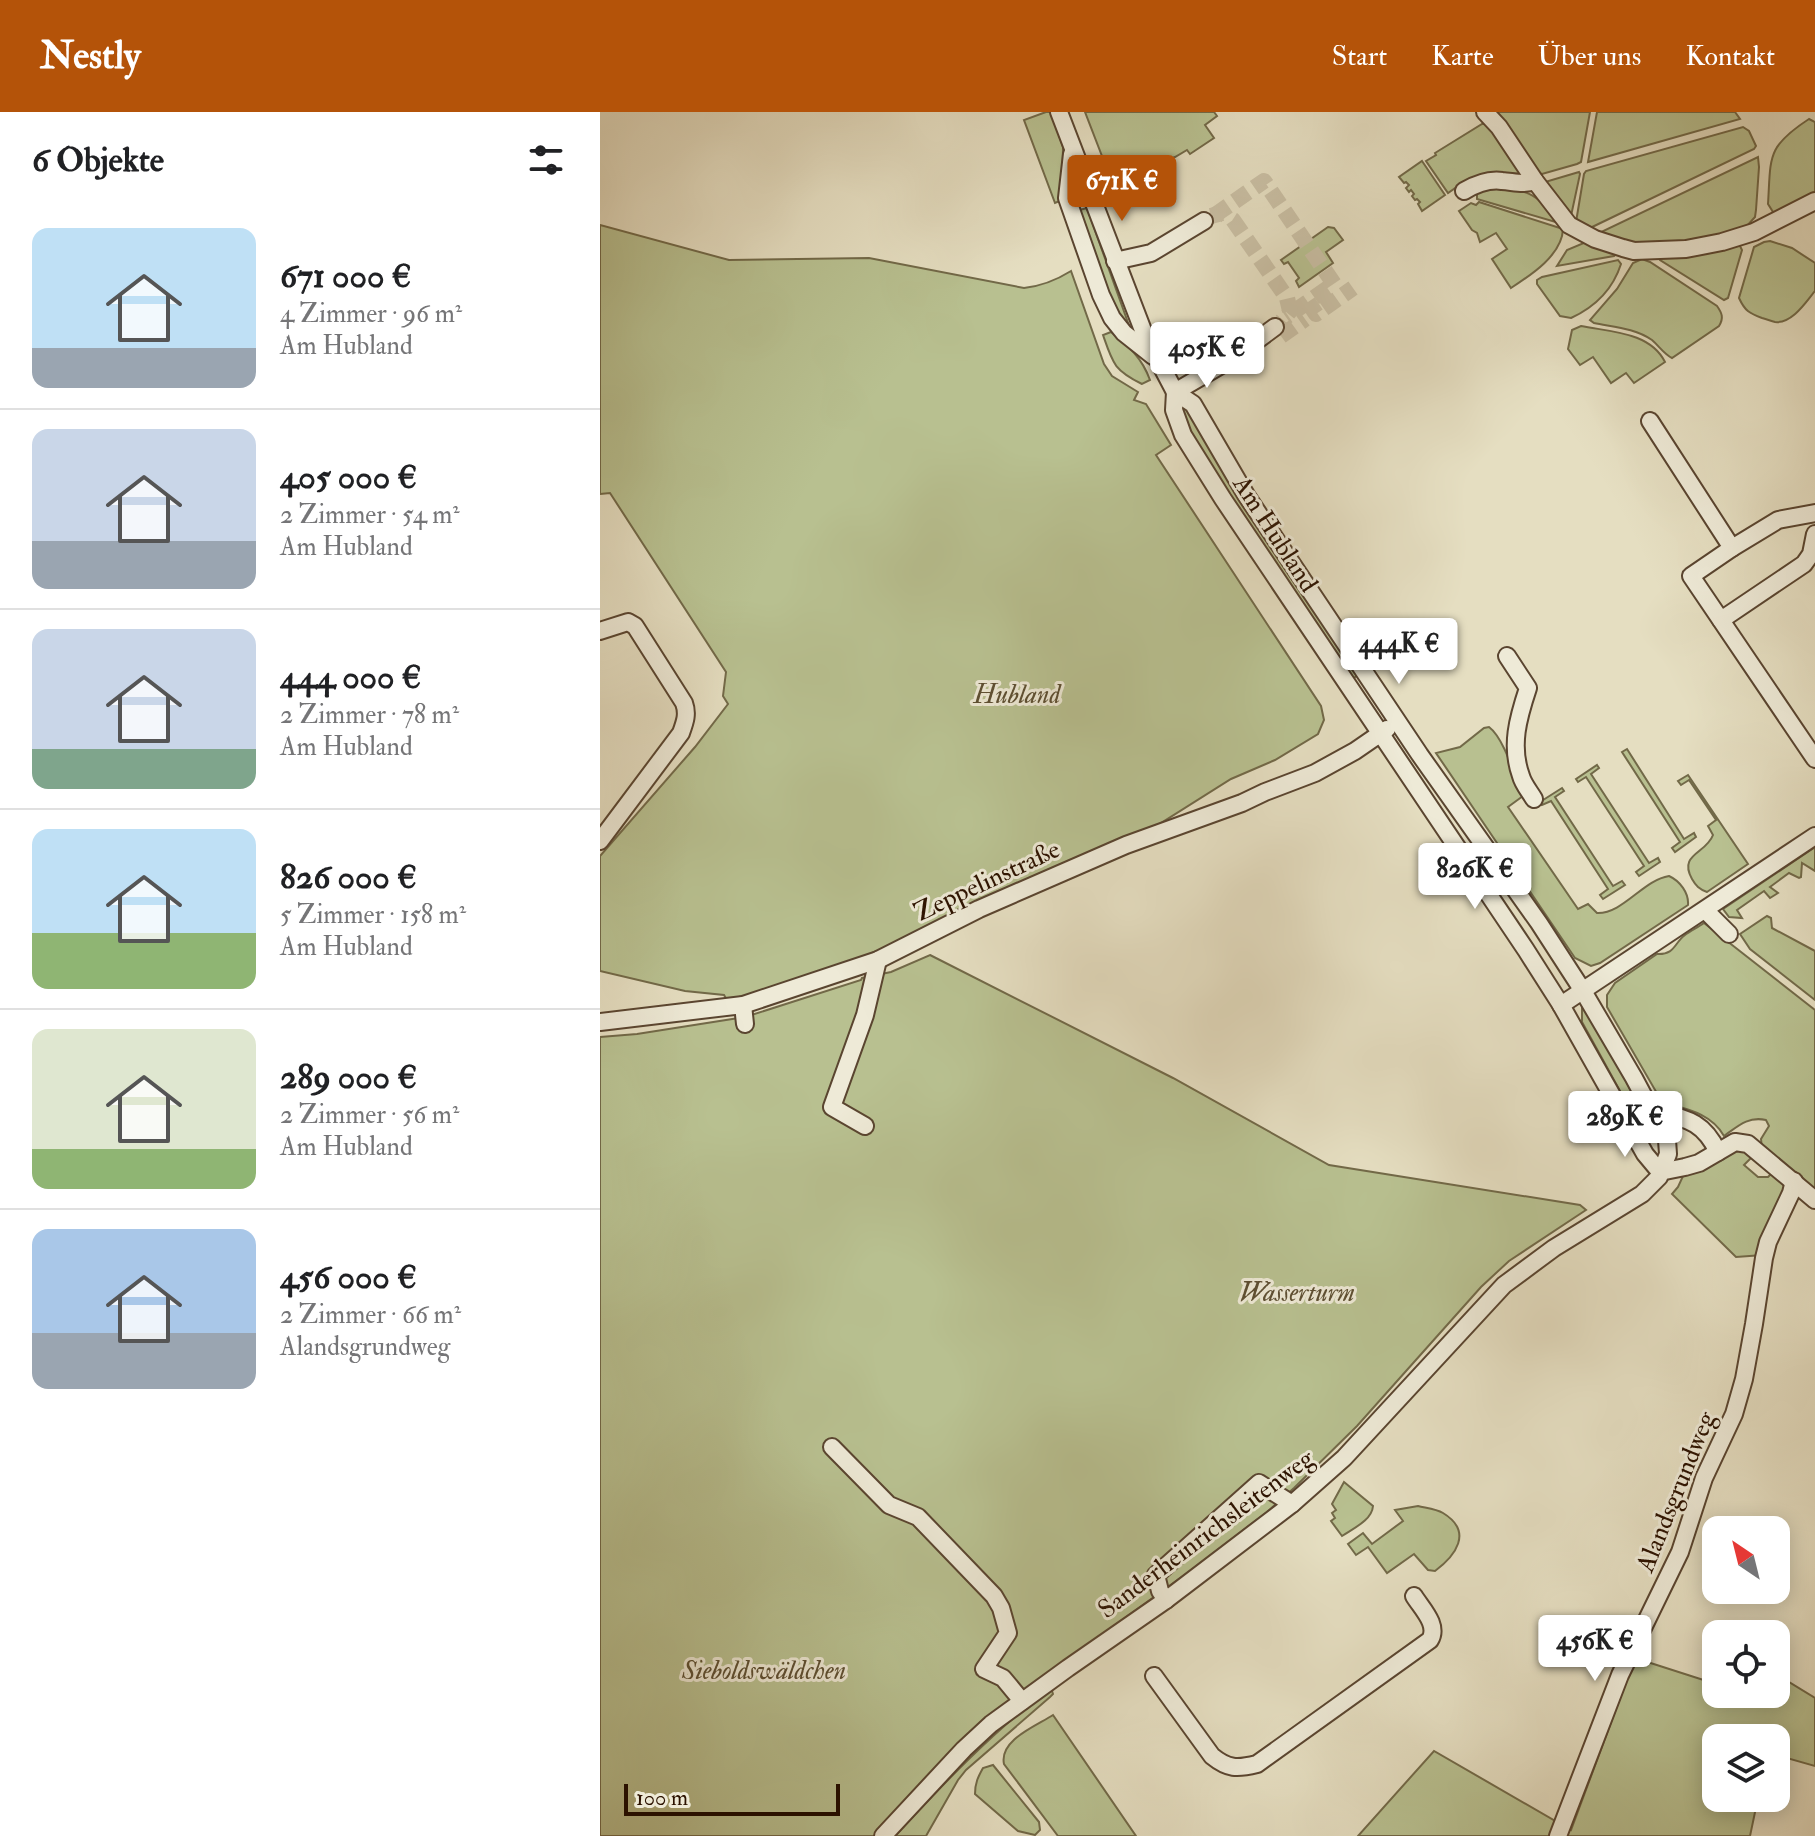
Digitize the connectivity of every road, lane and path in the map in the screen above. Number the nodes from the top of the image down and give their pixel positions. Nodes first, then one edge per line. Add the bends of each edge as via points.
1 (1059, 112) edge
2 (1485, 112) edge
3 (1072, 149) junction
4 (1535, 181) junction
5 (1464, 191) dead end
6 (1815, 201) edge
7 (1204, 221) tunnel mouth
8 (1115, 261) junction
9 (1278, 331) tunnel mouth
10 (1155, 357) junction
11 (1175, 392) junction
12 (1650, 421) dead end
13 (1815, 513) edge
14 (1815, 534) edge
15 (1732, 548) junction
16 (1721, 620) junction
17 (600, 631) edge
18 (1507, 656) dead end
19 (1397, 721) junction
20 (1380, 735) junction
21 (1815, 759) edge
22 (1534, 799) dead end
23 (1815, 836) edge
24 (600, 841) edge
25 (1705, 910) junction
26 (1729, 934) dead end
27 (878, 960) junction
28 (1583, 991) junction
29 (743, 1005) junction
30 (1561, 1005) junction
31 (600, 1022) edge
32 (745, 1024) dead end
33 (1651, 1110) junction
34 (865, 1126) dead end
35 (1718, 1152) junction
36 (1660, 1172) junction
37 (1794, 1181) junction
38 (1815, 1200) edge
39 (832, 1447) dead end
40 (1292, 1504) junction
41 (1414, 1596) dead end
42 (1166, 1600) junction
43 (1154, 1676) dead end
44 (1022, 1701) junction
45 (883, 1836) edge
46 (1558, 1836) edge

1 - 3 street, Am Hubland
2 - 4 street
3 - 8 street, Am Hubland
3 - 10 street via 1067,198 1101,295 1124,333
4 - 5 street via 1489,181
4 - 6 street via 1569,225 1634,251 1722,242
7 - 8 street via 1151,253
8 - 10 street, Am Hubland
9 - 11 street
10 - 11 street, Am Hubland
11 - 19 street, Am Hubland via 1193,404 1246,495
11 - 20 street, Am Hubland via 1174,410 1183,435
12 - 15 street
13 - 15 street via 1778,520
14 - 16 street via 1804,564
15 - 16 street via 1691,576
16 - 21 street
17 - 24 street via 628,622 635,626 687,710 681,733
18 - 22 street via 1528,688 1515,749 1521,778
19 - 20 street
19 - 28 street, Am Hubland
20 - 27 street, Zeppelinstraße via 1315,773 1126,845
20 - 30 street, Am Hubland
23 - 25 street
25 - 26 street
25 - 28 street
27 - 29 street, Zeppelinstraße
27 - 34 street via 865,1015 832,1107
28 - 30 street
28 - 33 street, Am Hubland
29 - 31 street, Zeppelinstraße
29 - 32 street
30 - 36 street, Am Hubland
33 - 35 street via 1702,1127
33 - 36 street, Am Hubland via 1668,1146
35 - 36 street via 1699,1163
35 - 37 street via 1735,1142 1748,1144
36 - 40 street, Sanderheinrichsleitenweg via 1642,1194 1504,1285 1351,1450
37 - 38 street
37 - 46 street, Alandsgrundweg via 1768,1242 1734,1414 1704,1478 1680,1552 1620,1675
39 - 44 street via 889,1505 918,1517 994,1596 1008,1633 984,1669 1003,1678
40 - 42 street, Sanderheinrichsleitenweg
40 - 42 street via 1259,1483 1156,1575
41 - 43 street via 1433,1627 1430,1640 1257,1764 1225,1766 1212,1756
42 - 44 street, Sanderheinrichsleitenweg
44 - 45 street, Sanderheinrichsleitenweg via 964,1749

